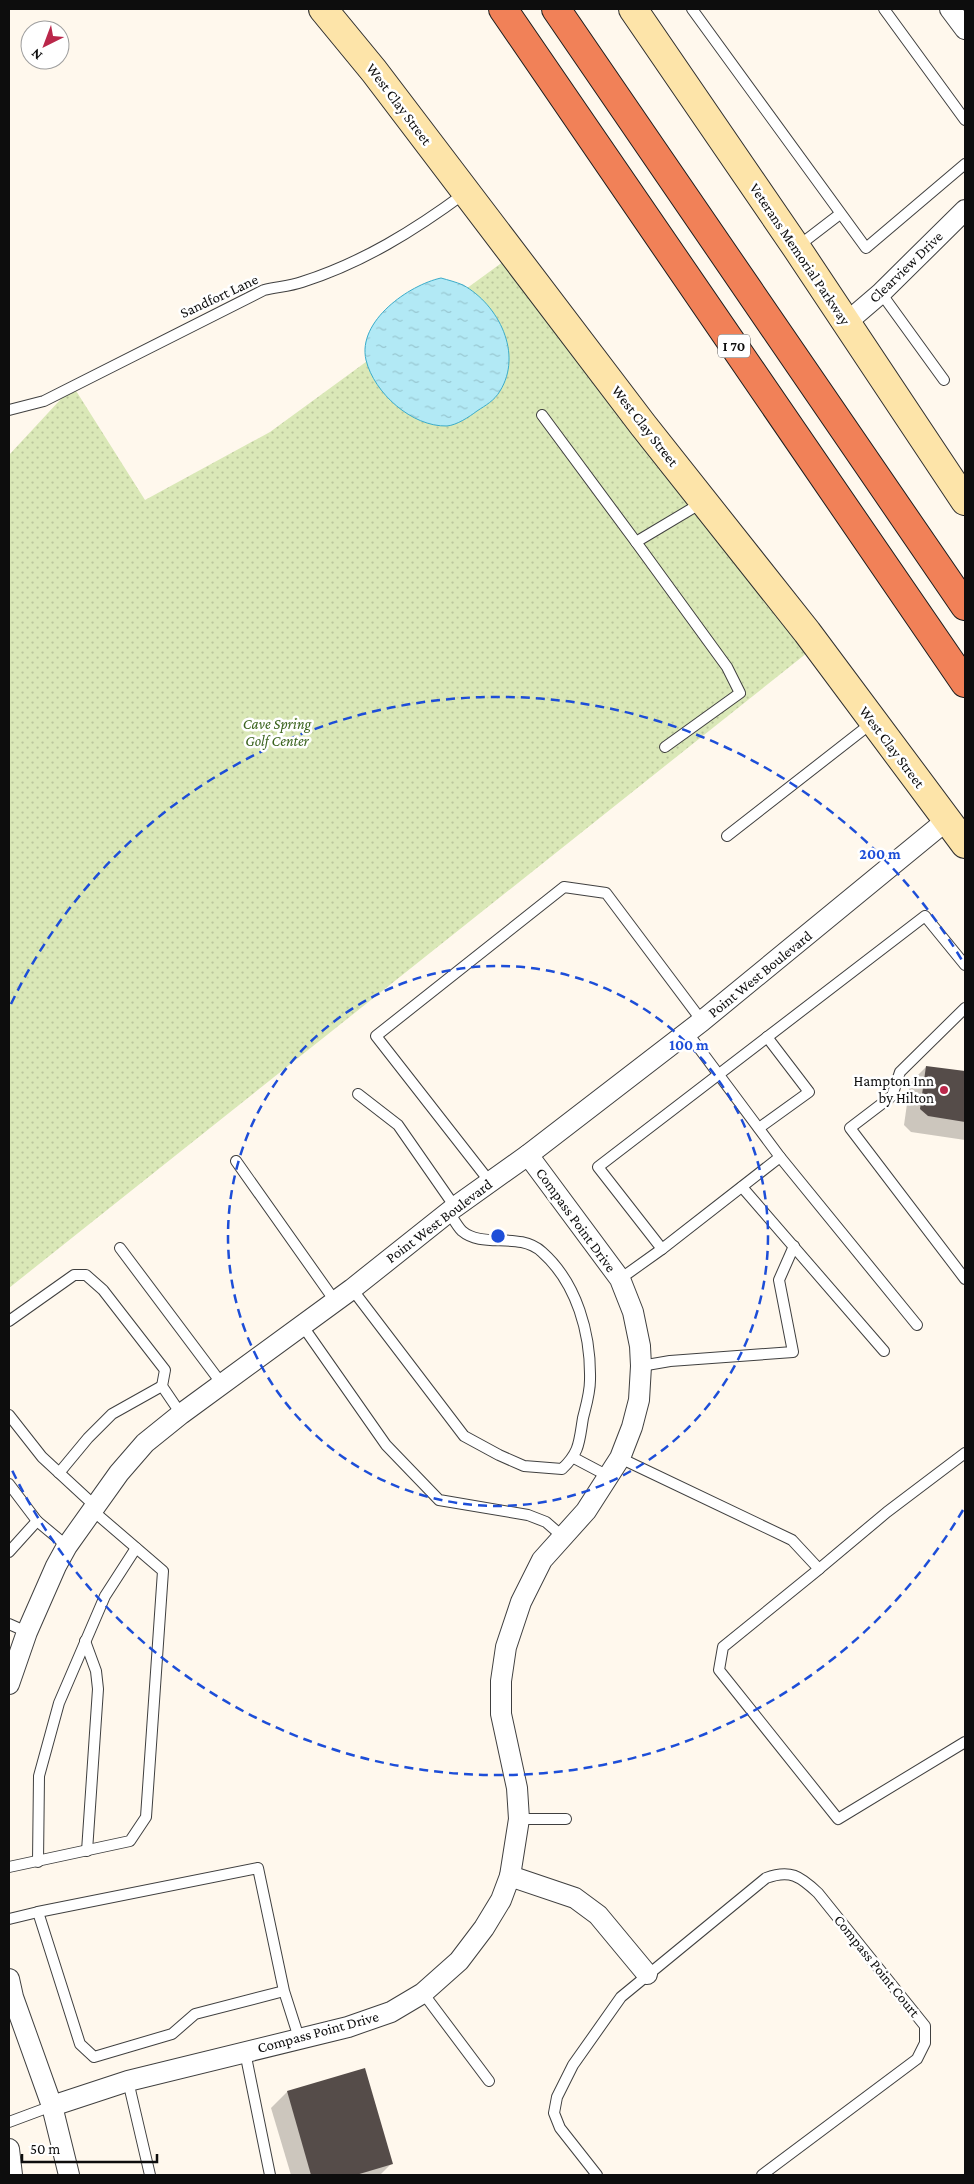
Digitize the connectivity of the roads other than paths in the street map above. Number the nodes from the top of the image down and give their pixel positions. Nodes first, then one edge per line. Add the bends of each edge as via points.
1 (323, 9) edge
2 (503, 9) edge
3 (556, 9) edge
4 (692, 9) edge
5 (884, 9) edge
6 (950, 9) edge
7 (637, 10) edge
8 (965, 29) edge
9 (965, 120) edge
10 (965, 164) edge
11 (466, 192) junction
12 (965, 210) edge
13 (840, 214) junction
14 (796, 247) junction
15 (880, 293) junction
16 (846, 322) junction
17 (944, 380) dead end
18 (9, 410) edge
19 (542, 416) dead end
20 (965, 500) edge
21 (704, 501) junction
22 (636, 542) junction
23 (965, 606) edge
24 (965, 683) edge
25 (874, 722) junction
26 (665, 747) dead end
27 (947, 820) junction
28 (727, 836) dead end
29 (965, 844) edge
30 (965, 965) edge
31 (965, 1008) edge
32 (694, 1027) junction
33 (767, 1037) junction
34 (719, 1074) junction
35 (358, 1094) dead end
36 (759, 1128) junction
37 (528, 1155) junction
38 (780, 1157) junction
39 (236, 1162) dead end
40 (490, 1182) junction
41 (742, 1187) junction
42 (452, 1210) junction
43 (794, 1246) junction
44 (120, 1248) dead end
45 (662, 1249) junction
46 (620, 1279) junction
47 (965, 1280) edge
48 (352, 1288) junction
49 (335, 1301) junction
50 (9, 1321) edge
51 (302, 1325) junction
52 (917, 1325) dead end
53 (884, 1351) dead end
54 (641, 1366) junction
55 (222, 1384) junction
56 (162, 1386) junction
57 (181, 1414) junction
58 (9, 1415) edge
59 (965, 1453) edge
60 (574, 1458) junction
61 (620, 1458) junction
62 (59, 1473) junction
63 (610, 1477) junction
64 (9, 1484) edge
65 (94, 1508) junction
66 (37, 1522) junction
67 (562, 1536) junction
68 (67, 1546) junction
69 (136, 1548) junction
70 (9, 1552) edge
71 (819, 1569) junction
72 (18, 1628) edge
73 (85, 1642) junction
74 (9, 1684) edge
75 (965, 1742) edge
76 (519, 1819) junction
77 (566, 1820) dead end
78 (87, 1851) junction
79 (38, 1862) junction
80 (9, 1867) edge
81 (510, 1876) junction
82 (38, 1912) junction
83 (9, 1919) edge
84 (648, 1974) junction
85 (9, 1979) edge
86 (284, 1991) junction
87 (423, 1993) junction
88 (299, 2038) junction
89 (244, 2052) junction
90 (128, 2080) junction
91 (488, 2081) dead end
92 (52, 2106) junction
93 (9, 2122) edge
94 (9, 2150) edge
95 (12, 2175) edge
96 (69, 2175) edge
97 (150, 2175) edge
98 (270, 2175) edge
99 (598, 2175) edge
100 (762, 2175) edge

1 - 11 street, West Clay Street
2 - 24 highway, I 70
3 - 23 highway
4 - 13 lane
5 - 9 lane
6 - 8 street
7 - 14 street, Veterans Memorial Parkway
10 - 13 lane via 866,248
11 - 18 lane, Sandfort Lane via 421,225 360,259 300,283 264,290 44,401
11 - 21 street, West Clay Street
12 - 15 street, Clearview Drive
13 - 14 lane
14 - 16 street, Veterans Memorial Parkway
15 - 16 street, Clearview Drive
15 - 17 lane
16 - 20 street, Veterans Memorial Parkway
19 - 22 lane
21 - 22 lane
21 - 25 street, West Clay Street
22 - 26 lane via 727,667 740,694
25 - 27 street, West Clay Street
25 - 28 lane
27 - 29 street, West Clay Street
27 - 32 street, Point West Boulevard
30 - 33 lane via 924,916
31 - 47 lane via 900,1072 892,1096 850,1128
32 - 34 lane
32 - 37 street, Point West Boulevard
32 - 40 lane via 606,893 564,887 376,1036
33 - 34 lane
33 - 36 lane via 809,1092
34 - 36 lane
34 - 45 lane via 598,1167
35 - 42 lane via 398,1125
36 - 38 lane
37 - 40 street, Point West Boulevard
37 - 46 street, Compass Point Drive
38 - 41 lane
38 - 52 lane
39 - 49 lane
40 - 42 street, Point West Boulevard
41 - 43 lane
41 - 45 lane
42 - 48 street, Point West Boulevard
42 - 60 lane via 463,1231 479,1239 515,1240 541,1250 566,1280 584,1321 589,1357 590,1382
43 - 53 lane
43 - 54 lane via 779,1280 793,1352
44 - 55 lane
45 - 46 lane
46 - 54 street, Compass Point Drive via 633,1312
48 - 49 street, Point West Boulevard
48 - 60 lane via 464,1436 524,1466 562,1469
49 - 51 street, Point West Boulevard
50 - 56 lane via 74,1275 86,1275 103,1290 165,1370
51 - 55 street, Point West Boulevard
51 - 67 lane via 386,1445 438,1500 528,1515 546,1522
54 - 61 street, Compass Point Drive via 639,1400
55 - 57 street, Point West Boulevard
56 - 57 lane
56 - 62 lane via 112,1414
57 - 65 street, Point West Boulevard via 145,1443
58 - 62 lane
59 - 71 lane
60 - 63 lane
61 - 63 street, Compass Point Drive
61 - 71 lane via 792,1540
62 - 65 lane
63 - 67 street, Compass Point Drive via 586,1511
64 - 66 lane
65 - 68 street, Point West Boulevard
65 - 69 lane
66 - 68 lane
66 - 70 lane
67 - 76 street, Compass Point Drive via 542,1560 521,1602 506,1647 501,1714 517,1788
68 - 72 street, Point West Boulevard
69 - 73 lane via 105,1596
69 - 78 lane via 163,1571 146,1817 130,1841
71 - 75 lane via 723,1647 719,1670 838,1819
72 - 74 street, Point West Boulevard
73 - 78 lane via 96,1671 98,1690
73 - 79 lane via 59,1703 39,1776
76 - 77 lane
76 - 81 street, Compass Point Drive
78 - 79 lane
79 - 80 lane
81 - 84 street via 576,1898 598,1915
81 - 87 street, Compass Point Drive via 501,1900 459,1962
82 - 83 lane
82 - 86 lane via 258,1868
82 - 86 lane via 80,2044 94,2057 172,2034 194,2014
84 - 99 lane, Compass Point Court via 621,1997 609,2013 573,2065 557,2097 554,2113 560,2128
84 - 100 lane, Compass Point Court via 766,1878 780,1873 802,1878 818,1893 925,2026 925,2044 917,2059
85 - 92 street
86 - 88 lane
87 - 88 street, Compass Point Drive via 391,2012 348,2027
87 - 91 lane
88 - 89 street, Compass Point Drive
89 - 90 street, Compass Point Drive
89 - 98 lane
90 - 92 street, Compass Point Drive
90 - 97 lane
92 - 93 lane
92 - 96 street
94 - 95 street

